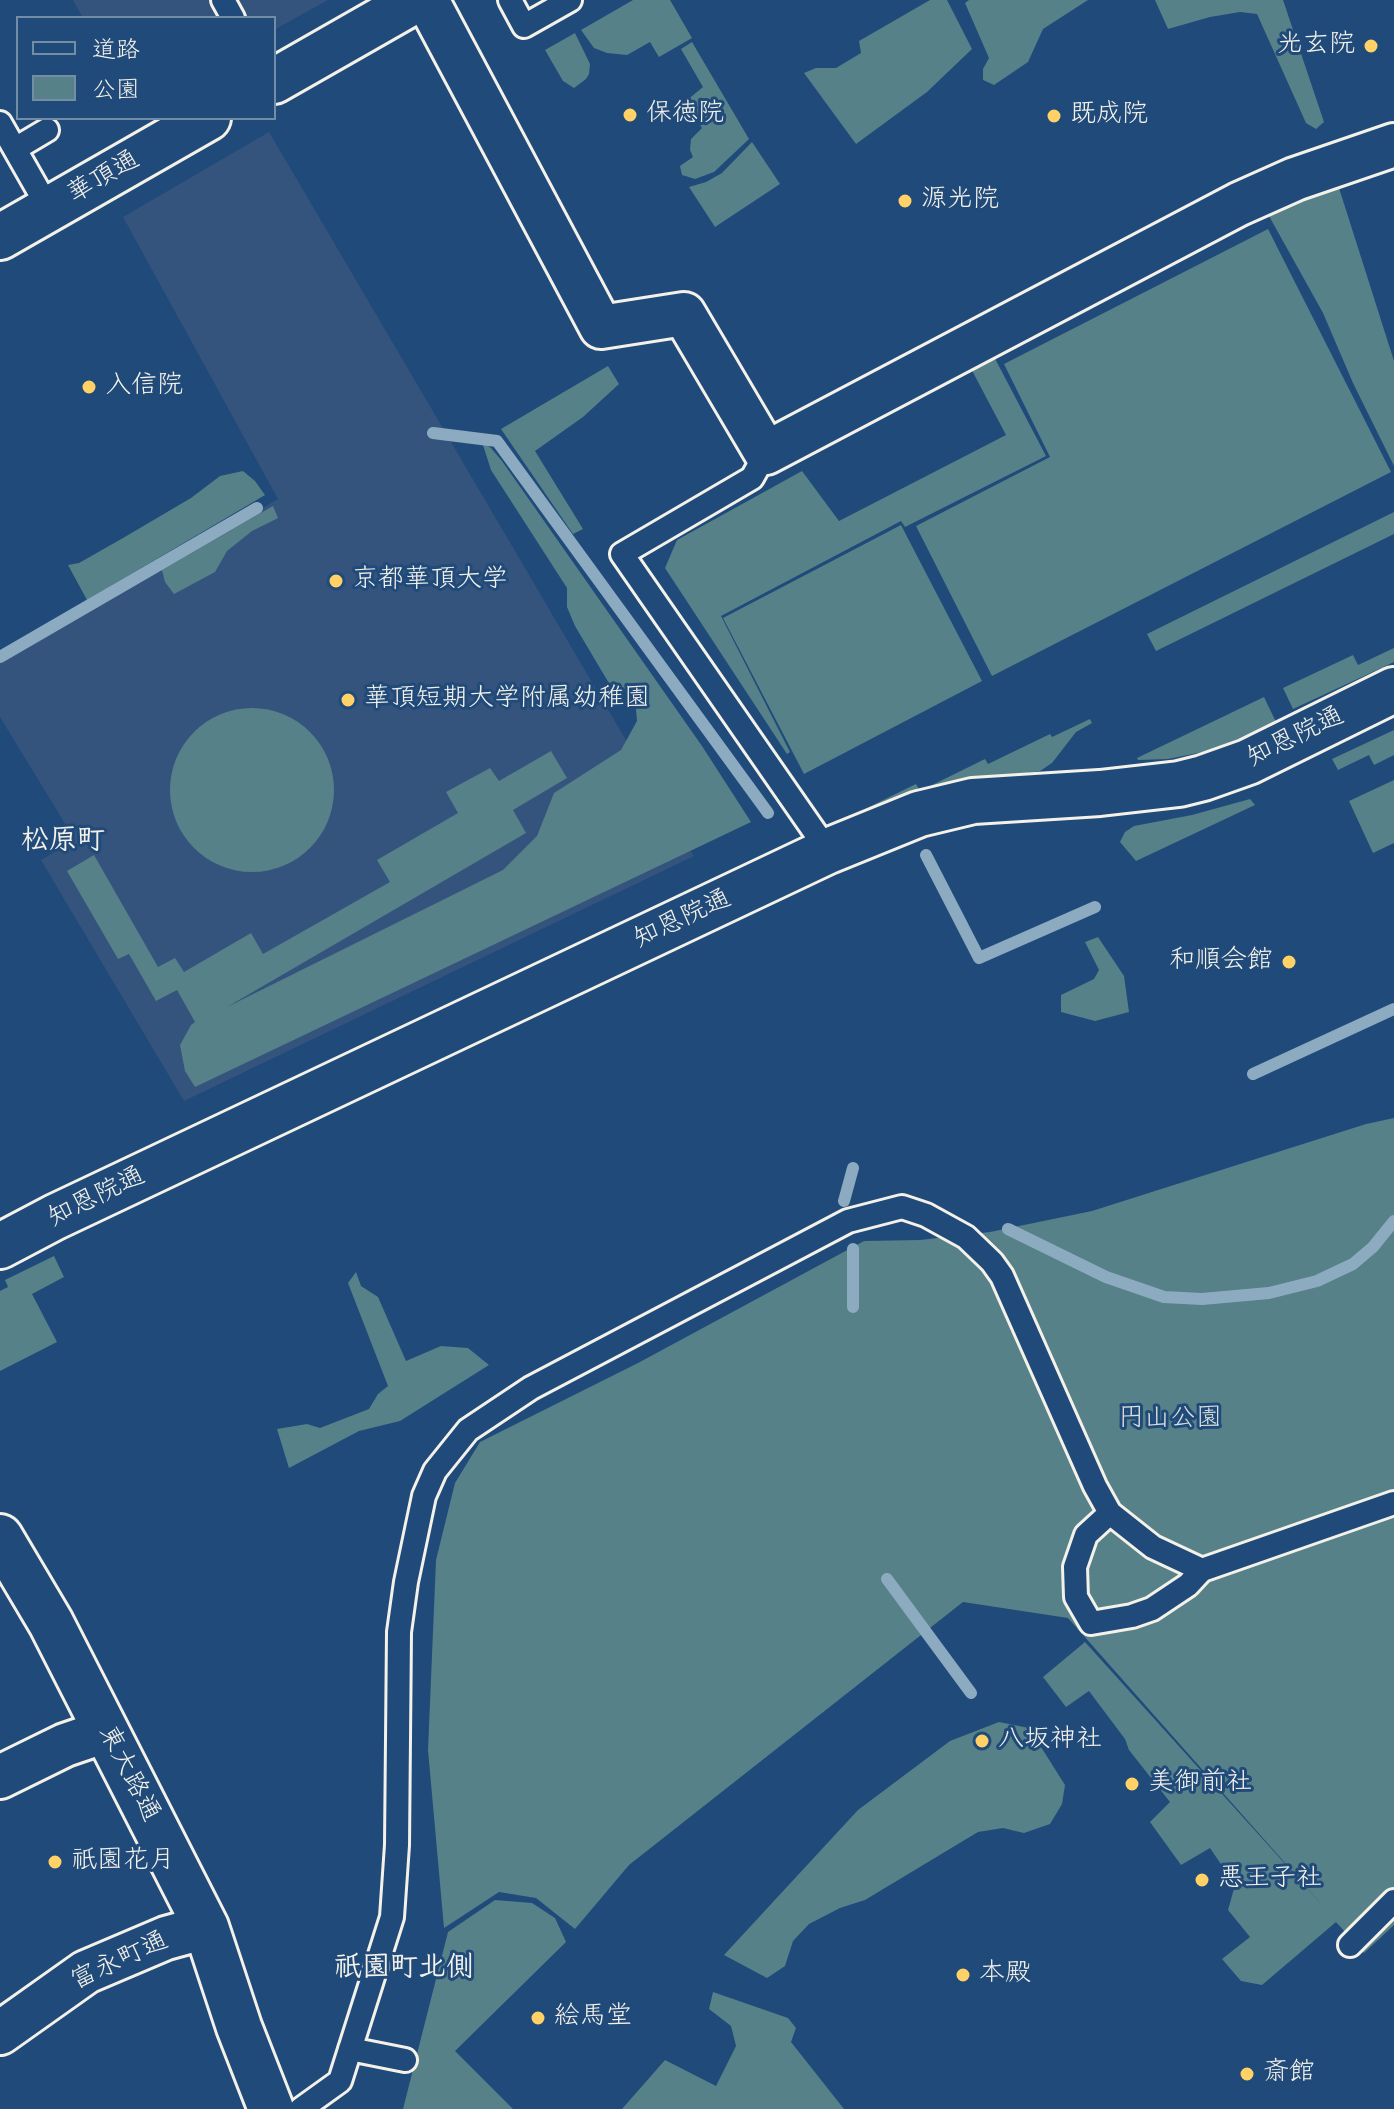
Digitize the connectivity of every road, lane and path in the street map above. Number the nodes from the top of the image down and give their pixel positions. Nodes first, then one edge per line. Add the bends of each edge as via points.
1 (416, 0) edge
2 (427, 0) edge
3 (510, 0) edge
4 (570, 0) edge
5 (276, 80) edge
6 (200, 120) edge
7 (0, 123) edge
8 (47, 130) dead end
9 (161, 130) edge
10 (1394, 145) edge
11 (15, 149) junction
12 (49, 209) junction
13 (0, 237) edge
14 (766, 453) junction
15 (1394, 690) edge
16 (828, 851) junction
17 (0, 1246) edge
18 (1394, 1503) edge
19 (1110, 1513) junction
20 (0, 1537) edge
21 (1202, 1570) junction
22 (106, 1731) junction
23 (0, 1777) edge
24 (1394, 1901) edge
25 (206, 1927) junction
26 (1350, 1945) dead end
27 (363, 1972) dead end
28 (360, 2020) junction
29 (0, 2033) edge
30 (350, 2049) junction
31 (405, 2060) dead end
32 (271, 2109) edge
33 (301, 2109) edge

1 - 5 street
2 - 14 street via 601,327 684,314
3 - 4 lane via 528,32
6 - 9 street, 華頂通
7 - 11 lane
8 - 11 lane
9 - 12 street, 華頂通
10 - 14 street via 1239,204
11 - 12 lane
12 - 13 street, 華頂通
14 - 16 lane via 752,478 622,554
15 - 16 street, 知恩院通 via 1248,762 1203,778 1128,790 960,803
16 - 17 street, 知恩院通
18 - 21 lane
19 - 21 lane via 1153,1547
19 - 21 lane via 1086,1535 1075,1567 1076,1597 1091,1623 1152,1609
19 - 28 lane via 1002,1276 966,1237 902,1207 848,1221 498,1408 449,1451 435,1471 418,1520 399,1632 392,1917
20 - 22 street, 東大路通
22 - 23 street
22 - 25 street, 東大路通
24 - 26 lane
25 - 29 street, 富永町通 via 86,1972
25 - 32 street, 東大路通
27 - 28 lane
28 - 30 lane
30 - 31 lane
30 - 33 lane via 340,2081

